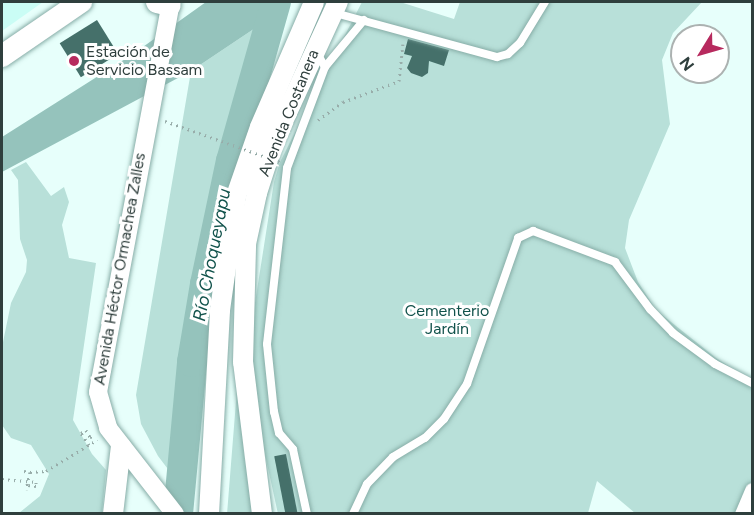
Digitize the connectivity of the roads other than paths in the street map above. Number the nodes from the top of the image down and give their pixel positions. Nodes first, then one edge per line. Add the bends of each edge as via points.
1 (81, 2) edge
2 (314, 2) edge
3 (545, 2) edge
4 (166, 3) edge
5 (336, 7) edge
6 (364, 20) junction
7 (315, 48) junction
8 (2, 56) edge
9 (325, 67) junction
10 (753, 383) edge
11 (121, 446) junction
12 (753, 490) edge
13 (113, 513) edge
14 (176, 513) edge
15 (209, 513) edge
16 (262, 513) edge
17 (307, 513) edge
18 (353, 513) edge
19 (742, 513) edge

1 - 8 main road
2 - 15 main road, Avenida Costanera via 260,127 236,196 220,310
3 - 6 lane via 520,43 508,54 497,57
4 - 11 street, Avenida Héctor Ormachea Zalles via 99,382 103,416
5 - 6 lane
5 - 7 main road, Avenida Costanera
6 - 9 lane
7 - 9 lane
7 - 16 main road, Avenida Costanera via 273,142 246,244 243,362
9 - 17 lane via 287,168 267,344 274,412 279,433 293,449
10 - 18 lane via 716,364 673,333 615,262 533,231 518,238 467,384 444,419 425,438 393,457 367,484
11 - 13 main road
11 - 14 street, Avenida Héctor Ormachea Zalles
12 - 19 street

